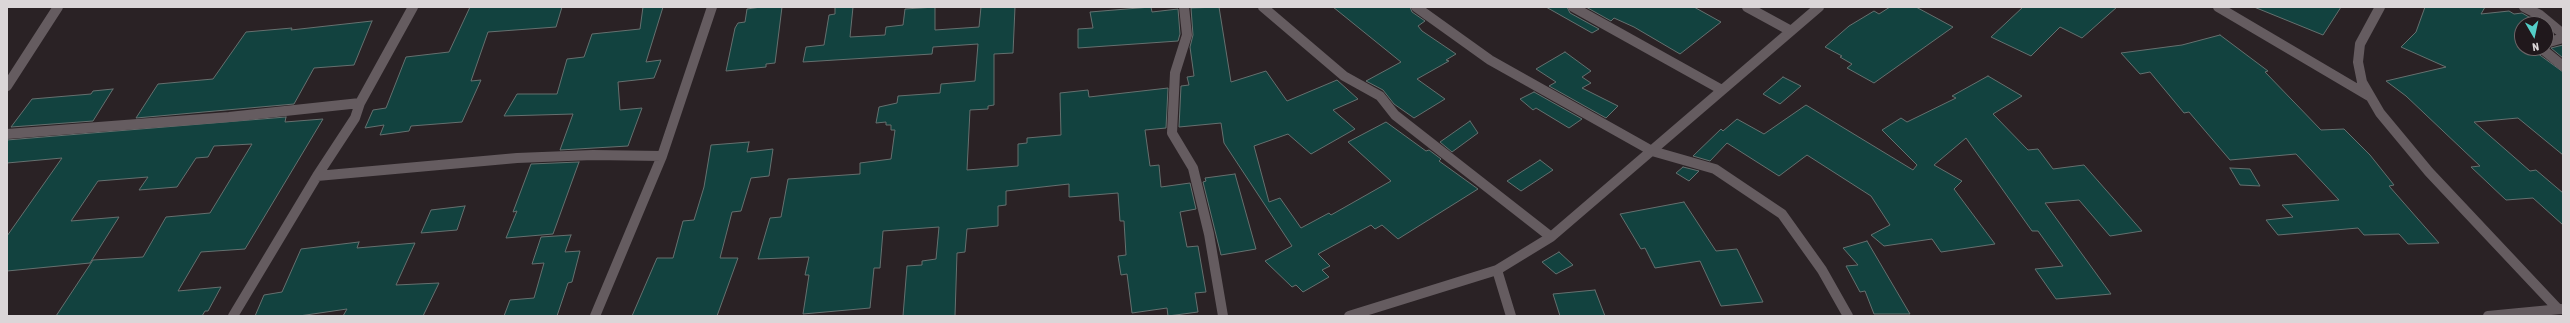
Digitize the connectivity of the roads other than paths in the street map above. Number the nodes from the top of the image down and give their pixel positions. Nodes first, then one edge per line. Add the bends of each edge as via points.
1 (58, 7) edge
2 (413, 7) edge
3 (712, 7) edge
4 (1184, 7) edge
5 (1263, 7) edge
6 (1416, 7) edge
7 (1573, 7) edge
8 (1747, 7) edge
9 (1819, 7) edge
10 (2218, 7) edge
11 (2380, 7) edge
12 (2524, 7) edge
13 (1791, 31) junction
14 (2563, 34) edge
15 (2551, 56) edge
16 (2563, 66) edge
17 (7, 86) edge
18 (1722, 90) junction
19 (2371, 97) junction
20 (360, 103) junction
21 (7, 134) edge
22 (1652, 151) junction
23 (662, 156) junction
24 (318, 176) junction
25 (1551, 237) junction
26 (1497, 270) junction
27 (2560, 309) edge
28 (233, 316) edge
29 (595, 316) edge
30 (1223, 316) edge
31 (1349, 316) edge
32 (1511, 316) edge
33 (1848, 316) edge
34 (2488, 316) edge

1 - 17 street
2 - 20 street
3 - 23 street
4 - 30 street via 1187,35 1175,73 1172,133 1193,168 1209,234
5 - 25 street via 1344,76 1380,96 1395,115
6 - 22 street via 1490,60
7 - 18 street
8 - 13 street
9 - 13 street
10 - 19 street
11 - 19 street via 2360,44 2358,62 2362,82
12 - 14 street via 2540,15
13 - 18 street
15 - 16 street
18 - 22 street
19 - 27 street via 2380,113 2429,172
20 - 21 street via 243,116
20 - 24 street via 355,118
22 - 25 street
22 - 33 street via 1715,169 1782,214 1822,270
23 - 24 street via 517,158
23 - 29 street
24 - 28 street
25 - 26 street
26 - 31 street
26 - 32 street
27 - 34 street

